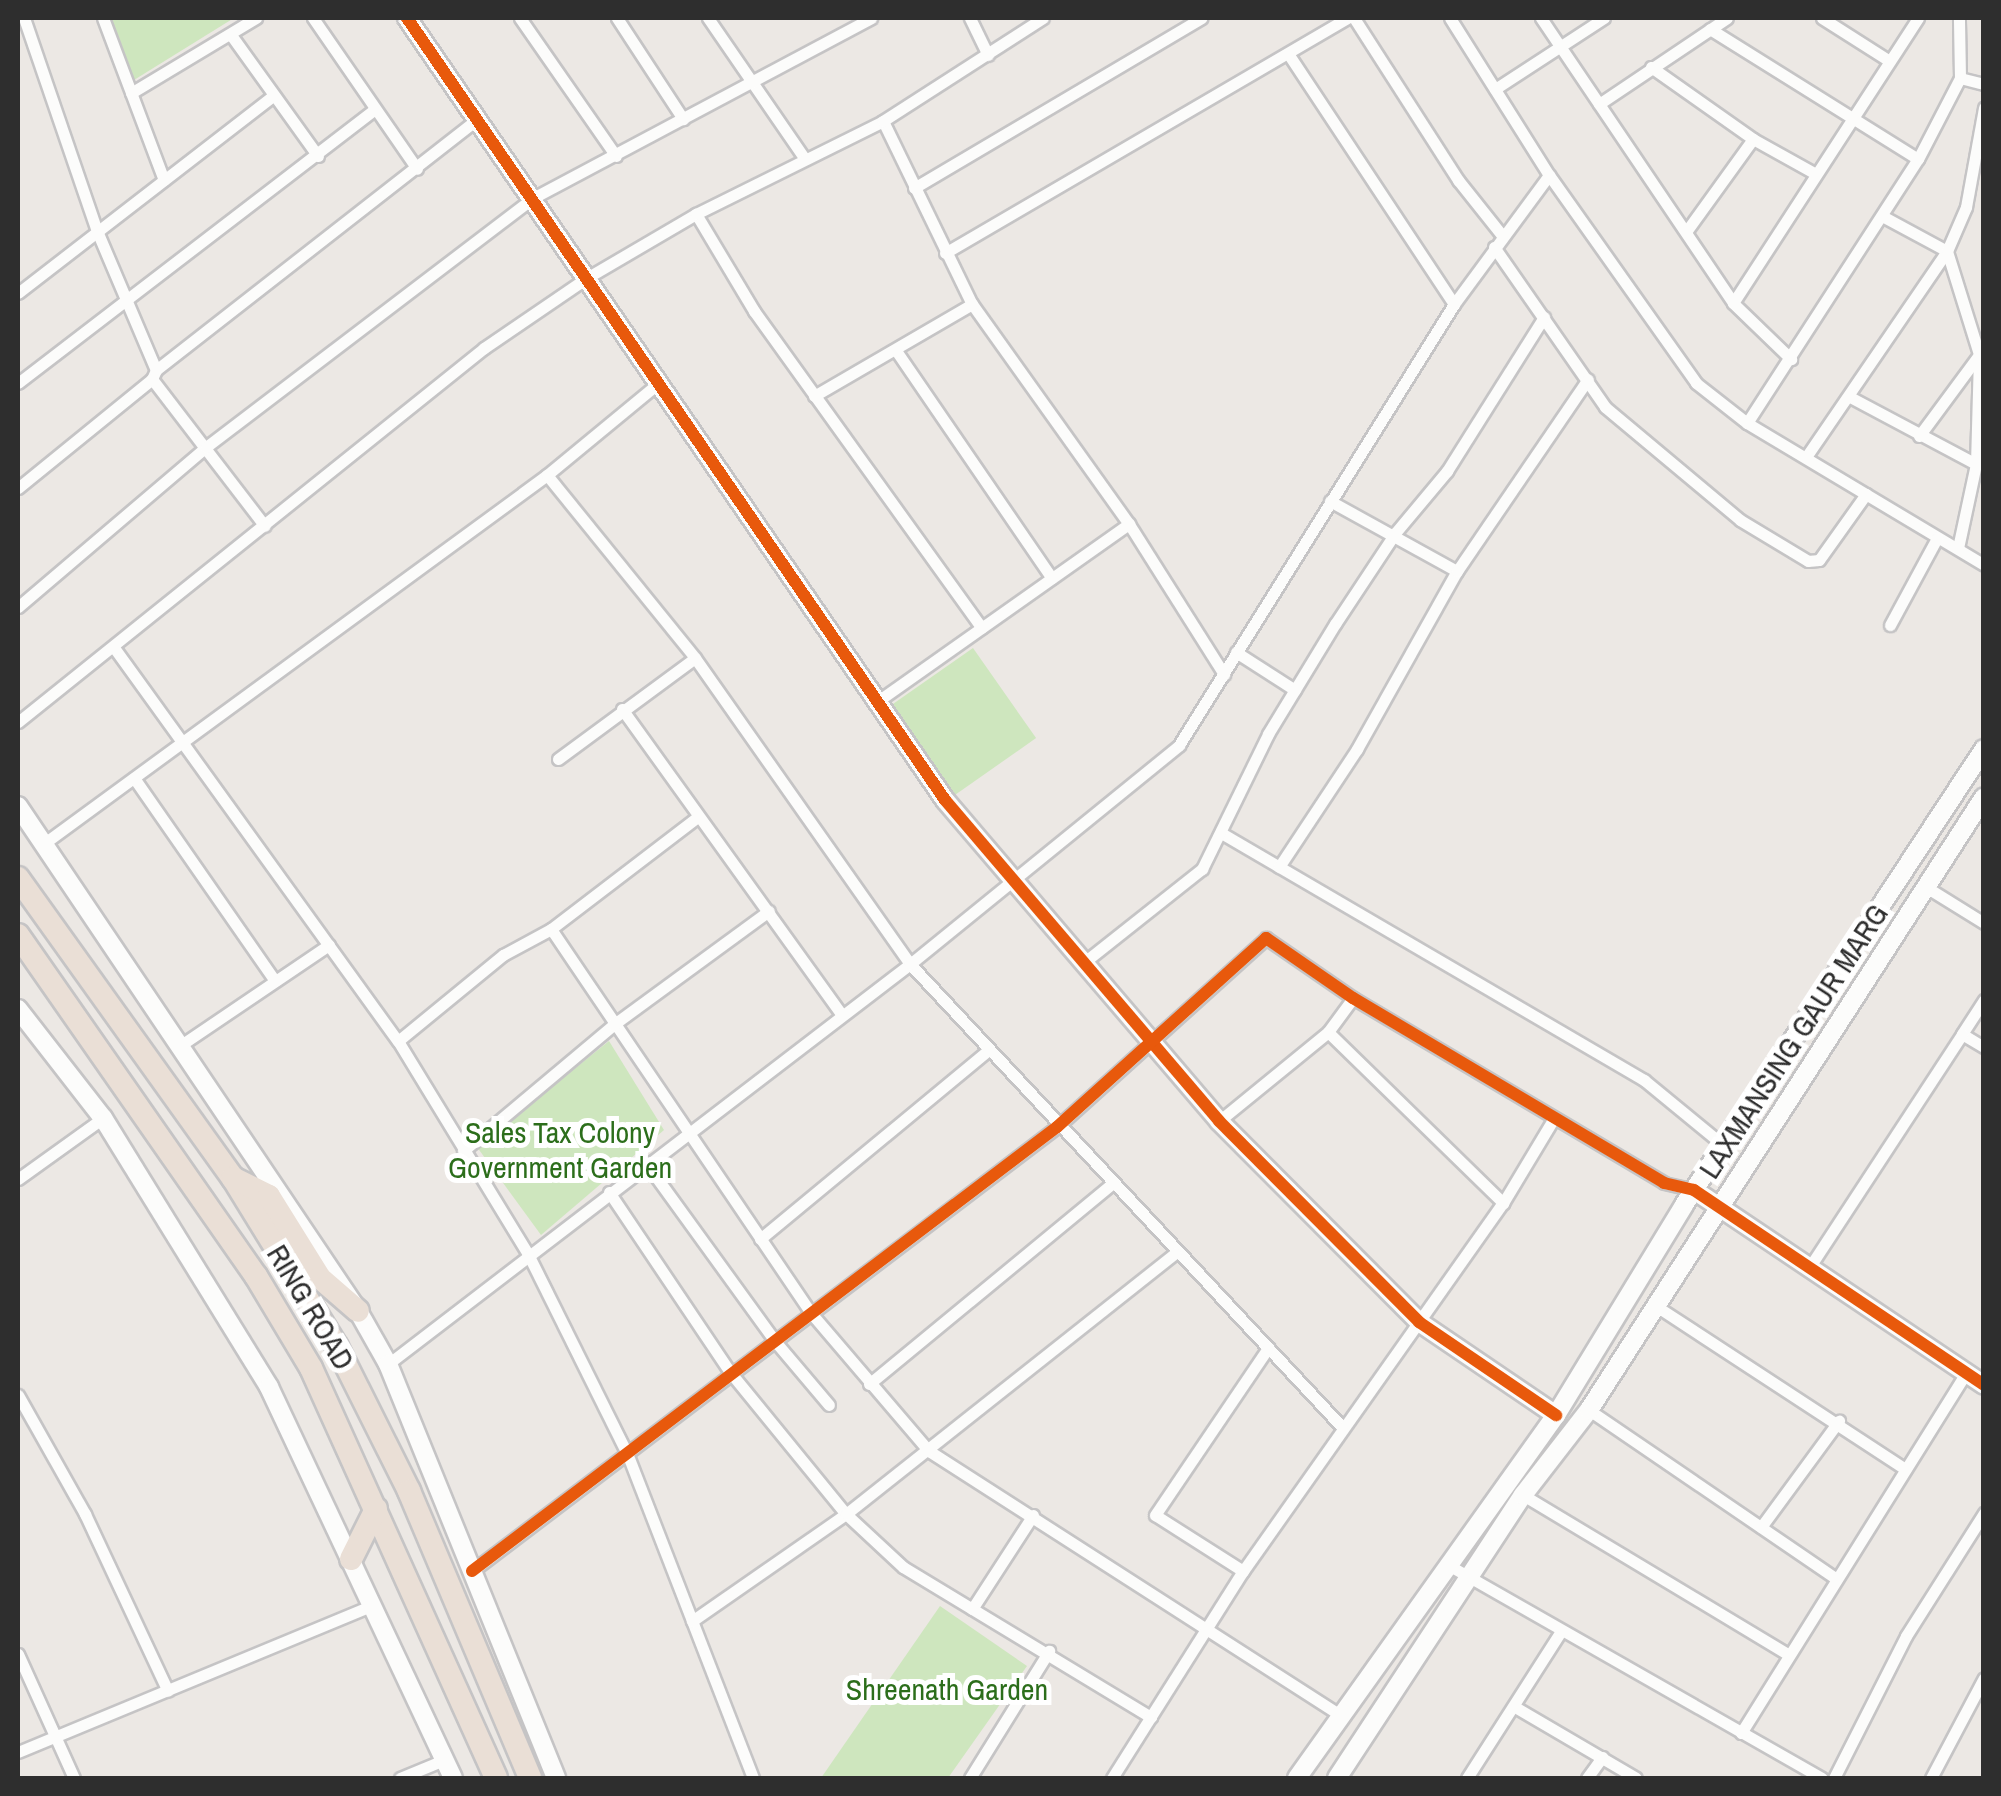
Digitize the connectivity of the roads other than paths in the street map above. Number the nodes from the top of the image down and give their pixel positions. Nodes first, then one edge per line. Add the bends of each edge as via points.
1 (103, 18) edge
2 (256, 18) edge
3 (313, 18) edge
4 (407, 18) edge
5 (520, 18) edge
6 (617, 18) edge
7 (709, 18) edge
8 (870, 18) edge
9 (970, 18) edge
10 (1043, 18) edge
11 (1202, 18) edge
12 (1351, 18) edge
13 (1450, 18) edge
14 (1541, 18) edge
15 (1604, 18) edge
16 (1728, 18) edge
17 (1822, 18) edge
18 (1918, 18) edge
19 (1959, 18) edge
20 (23, 25) edge
21 (1710, 29) junction
22 (231, 35) junction
23 (1560, 46) junction
24 (988, 55) junction
25 (1289, 55) junction
26 (1888, 60) junction
27 (1651, 67) junction
28 (1960, 78) junction
29 (754, 84) junction
30 (1984, 84) edge
31 (1495, 89) junction
32 (131, 93) junction
33 (272, 97) junction
34 (1599, 104) junction
35 (1984, 108) edge
36 (374, 110) junction
37 (1854, 118) junction
38 (684, 119) junction
39 (476, 120) junction
40 (883, 122) junction
41 (1753, 138) junction
42 (318, 156) junction
43 (616, 156) junction
44 (805, 159) junction
45 (1918, 159) junction
46 (416, 169) junction
47 (1816, 174) junction
48 (1549, 175) junction
49 (164, 180) junction
50 (914, 188) junction
51 (531, 198) junction
52 (696, 214) junction
53 (1882, 216) junction
54 (1688, 228) junction
55 (97, 230) junction
56 (1501, 234) junction
57 (1494, 247) junction
58 (1947, 251) junction
59 (945, 252) junction
60 (584, 278) junction
61 (18, 294) edge
62 (124, 298) junction
63 (1733, 303) junction
64 (972, 304) junction
65 (1454, 304) junction
66 (1544, 317) junction
67 (897, 352) junction
68 (1979, 354) junction
69 (1791, 359) junction
70 (154, 375) junction
71 (1588, 380) junction
72 (18, 383) edge
73 (656, 385) junction
74 (814, 396) junction
75 (1850, 397) junction
76 (1747, 423) junction
77 (1918, 436) junction
78 (206, 447) junction
79 (1806, 457) junction
80 (1976, 464) junction
81 (547, 476) junction
82 (18, 488) edge
83 (1866, 494) junction
84 (1330, 501) junction
85 (1129, 524) junction
86 (265, 526) junction
87 (1396, 532) junction
88 (1938, 538) junction
89 (1958, 548) junction
90 (1984, 565) edge
91 (1457, 571) junction
92 (1052, 578) junction
93 (18, 606) edge
94 (1890, 625) dead end
95 (982, 628) junction
96 (114, 649) junction
97 (1236, 652) junction
98 (695, 658) junction
99 (1224, 674) junction
100 (1296, 690) junction
101 (876, 703) junction
102 (622, 709) junction
103 (19, 718) edge
104 (184, 740) junction
105 (1984, 750) edge
106 (558, 759) dead end
107 (134, 778) junction
108 (1984, 796) edge
109 (18, 806) edge
110 (696, 818) junction
111 (1223, 834) junction
112 (46, 842) junction
113 (1279, 867) junction
114 (1016, 876) junction
115 (18, 878) edge
116 (1926, 887) junction
117 (769, 911) junction
118 (1984, 923) edge
119 (551, 929) junction
120 (18, 935) edge
121 (329, 944) junction
122 (1087, 960) junction
123 (910, 964) junction
124 (275, 981) junction
125 (1353, 998) junction
126 (1984, 1000) edge
127 (18, 1009) edge
128 (841, 1014) junction
129 (613, 1025) junction
130 (1328, 1032) junction
131 (1962, 1034) junction
132 (1148, 1039) junction
133 (398, 1041) junction
134 (184, 1044) junction
135 (1984, 1047) edge
136 (987, 1051) junction
137 (104, 1118) junction
138 (1554, 1118) junction
139 (1219, 1121) junction
140 (1058, 1127) junction
141 (684, 1132) junction
142 (1724, 1145) junction
143 (463, 1150) junction
144 (646, 1163) junction
145 (233, 1178) junction
146 (18, 1179) edge
147 (1113, 1183) junction
148 (1694, 1190) junction
149 (609, 1192) junction
150 (1503, 1203) junction
151 (1720, 1207) junction
152 (760, 1239) junction
153 (1175, 1253) junction
154 (529, 1256) junction
155 (1810, 1265) junction
156 (1656, 1306) junction
157 (358, 1310) junction
158 (811, 1313) junction
159 (1420, 1322) junction
160 (774, 1340) junction
161 (1268, 1348) junction
162 (388, 1364) junction
163 (730, 1372) junction
164 (1965, 1374) junction
165 (869, 1384) junction
166 (1984, 1385) edge
167 (19, 1401) edge
168 (829, 1405) dead end
169 (1589, 1410) junction
170 (1556, 1415) junction
171 (1838, 1421) junction
172 (1342, 1427) junction
173 (929, 1450) junction
174 (627, 1453) junction
175 (1905, 1468) junction
176 (1523, 1495) junction
177 (376, 1509) junction
178 (846, 1514) junction
179 (1033, 1515) junction
180 (1983, 1515) edge
181 (1761, 1527) junction
182 (351, 1560) junction
183 (1450, 1566) junction
184 (472, 1571) junction
185 (1244, 1571) junction
186 (1468, 1578) junction
187 (1835, 1578) junction
188 (372, 1606) junction
189 (972, 1609) junction
190 (692, 1621) junction
191 (1561, 1631) junction
192 (1208, 1633) junction
193 (1049, 1651) junction
194 (18, 1654) edge
195 (1789, 1654) junction
196 (1984, 1678) edge
197 (168, 1691) junction
198 (1515, 1706) junction
199 (1343, 1717) junction
200 (1151, 1718) junction
201 (1741, 1732) junction
202 (57, 1737) junction
203 (18, 1752) edge
204 (1602, 1757) junction
205 (446, 1758) junction
206 (74, 1778) edge
207 (400, 1778) edge
208 (453, 1778) edge
209 (496, 1778) edge
210 (530, 1778) edge
211 (556, 1778) edge
212 (753, 1778) edge
213 (970, 1778) edge
214 (1112, 1778) edge
215 (1298, 1778) edge
216 (1336, 1778) edge
217 (1467, 1778) edge
218 (1588, 1778) edge
219 (1636, 1778) edge
220 (1822, 1778) edge
221 (1834, 1778) edge
222 (1931, 1778) edge

1 - 32 street
2 - 22 street
3 - 36 street
4 - 39 street
5 - 43 street
6 - 38 street
7 - 29 street
8 - 29 street
9 - 24 street
10 - 24 street
11 - 50 street
12 - 25 street
12 - 56 street
13 - 31 street
14 - 23 street
15 - 23 street
16 - 21 street
17 - 26 street
18 - 26 street
19 - 28 street
20 - 55 street
21 - 27 street
21 - 37 street
22 - 32 street
22 - 33 street
23 - 31 street
23 - 34 street
24 - 40 street
25 - 59 street
25 - 65 street
26 - 37 street
27 - 34 street
27 - 41 street
28 - 30 street
28 - 45 street
29 - 38 street
29 - 44 street
31 - 48 street
32 - 49 street
33 - 42 street
33 - 49 street
34 - 54 street
35 - 58 street via 1966,207
36 - 42 street
36 - 46 street
37 - 45 street
37 - 47 street
38 - 43 street
39 - 46 street
39 - 51 street
40 - 44 street
40 - 50 street
41 - 47 street
41 - 54 street
42 - 62 street
43 - 51 street
44 - 52 street
45 - 53 street
46 - 70 street
47 - 63 street
48 - 56 street
48 - 76 street via 1696,383
49 - 55 street
50 - 59 street
51 - 60 street
51 - 78 street
52 - 60 street
52 - 74 street
53 - 58 street
53 - 69 street
54 - 63 street
55 - 61 street
55 - 62 street
56 - 57 street
57 - 65 street
57 - 66 street
58 - 68 street
58 - 75 street
59 - 64 street
60 - 73 street
60 - 86 street via 484,348
62 - 70 street
62 - 72 street
63 - 69 street
64 - 67 street
64 - 85 street
65 - 84 street
66 - 71 street
66 - 87 street via 1447,470
67 - 74 street
67 - 92 street
68 - 77 street
68 - 80 street
69 - 76 street
70 - 78 street
70 - 82 street
71 - 83 street via 1606,407 1667,465 1808,561 1826,556
71 - 91 street
73 - 81 street
73 - 101 street
74 - 95 street
75 - 77 street
75 - 79 street
76 - 79 street
77 - 80 street
78 - 86 street
78 - 93 street
79 - 83 street
80 - 89 street
81 - 98 street
81 - 104 street
83 - 88 street
84 - 87 street
84 - 97 street
85 - 92 street
85 - 99 street
86 - 96 street
87 - 91 street
87 - 100 street
88 - 89 street
88 - 94 street
89 - 90 street
91 - 113 street via 1357,749
92 - 95 street
95 - 101 street
96 - 103 street
96 - 104 street
97 - 99 street
97 - 100 street
98 - 102 street
98 - 123 street
99 - 114 street via 1179,745
100 - 111 street via 1268,734
101 - 114 street via 945,800
102 - 106 street
102 - 110 street
104 - 107 street
104 - 121 street
105 - 142 street, LAXMANSING GAUR MARG
107 - 112 street
107 - 124 street
108 - 116 street, LAXMANSING GAUR MARG
109 - 112 street
110 - 117 street
110 - 119 street
111 - 113 street
111 - 122 street via 1202,870
112 - 134 street
113 - 142 street via 1644,1080
114 - 122 street
114 - 123 street
115 - 145 highway, RING ROAD
116 - 118 street
116 - 151 street, LAXMANSING GAUR MARG
117 - 128 street
117 - 129 street
119 - 129 street
119 - 133 street via 504,955
120 - 177 highway, RING ROAD via 256,1276 311,1368
121 - 124 street
121 - 133 street
122 - 132 street
123 - 128 street
123 - 136 street
124 - 134 street
125 - 130 street
125 - 132 street via 1266,938
125 - 138 street
126 - 131 street
127 - 137 street
128 - 141 street
129 - 141 street
129 - 143 street
130 - 139 street
130 - 150 street
131 - 135 street
131 - 155 street
132 - 139 street
132 - 140 street
133 - 143 street
134 - 157 street
136 - 140 street
136 - 152 street
137 - 146 street
137 - 182 street via 270,1387
138 - 148 street via 1664,1183
138 - 150 street
139 - 159 street
140 - 147 street
140 - 158 street
141 - 144 street
141 - 152 street
142 - 148 street, LAXMANSING GAUR MARG
143 - 154 street
144 - 149 street
144 - 160 street
145 - 157 highway via 269,1196 320,1278
145 - 210 highway, RING ROAD via 365,1400
147 - 153 street
147 - 165 street
148 - 151 street
148 - 170 street, LAXMANSING GAUR MARG
149 - 154 street
149 - 163 street
150 - 159 street
151 - 155 street
151 - 156 street, LAXMANSING GAUR MARG
152 - 158 street
153 - 161 street
153 - 173 street
154 - 162 street
154 - 174 street
155 - 164 street
156 - 169 street, LAXMANSING GAUR MARG
156 - 171 street
157 - 162 street
158 - 160 street
158 - 165 street
159 - 170 street
159 - 172 street
160 - 163 street
160 - 168 street
161 - 172 street
161 - 185 street via 1155,1515
162 - 184 street
163 - 174 street
163 - 178 street
164 - 166 street
164 - 175 street
165 - 173 street
167 - 197 street via 85,1514
169 - 176 street, LAXMANSING GAUR MARG
169 - 181 street
170 - 183 street, LAXMANSING GAUR MARG
171 - 175 street
171 - 181 street
172 - 185 street
173 - 178 street
173 - 179 street
174 - 184 street
174 - 190 street
175 - 187 street
176 - 186 street, LAXMANSING GAUR MARG
176 - 195 street
177 - 182 highway
177 - 209 highway, RING ROAD
178 - 189 street via 903,1567
178 - 190 street
179 - 189 street
179 - 192 street
180 - 221 street via 1906,1636
181 - 187 street
182 - 188 street
183 - 186 street
183 - 199 street, LAXMANSING GAUR MARG
184 - 211 street
185 - 192 street
186 - 191 street
186 - 216 street, LAXMANSING GAUR MARG
187 - 195 street
188 - 197 street
188 - 205 street
189 - 193 street
190 - 212 street
191 - 198 street
191 - 201 street
192 - 199 street
192 - 200 street
193 - 200 street
193 - 213 street
194 - 202 street
195 - 201 street
196 - 222 street
197 - 202 street
198 - 204 street
198 - 217 street
199 - 215 street, LAXMANSING GAUR MARG
200 - 214 street
201 - 220 street
202 - 203 street
202 - 206 street
204 - 218 street
204 - 219 street
205 - 207 street
205 - 208 street

